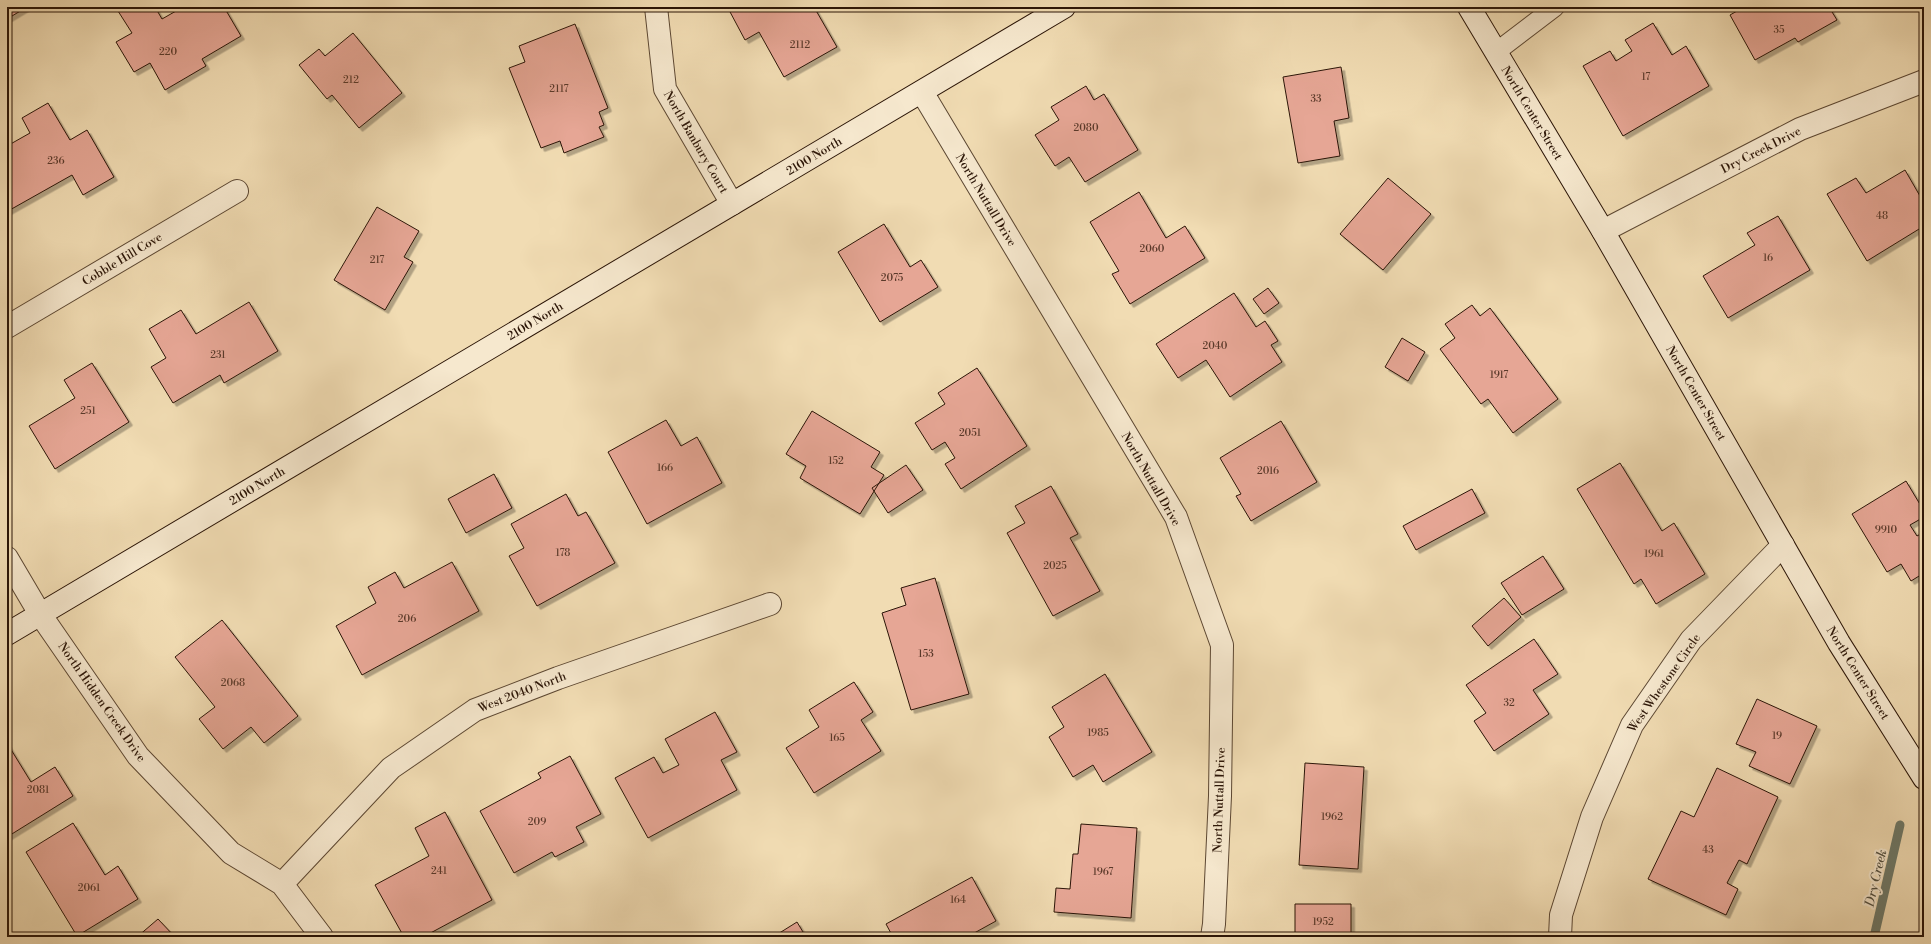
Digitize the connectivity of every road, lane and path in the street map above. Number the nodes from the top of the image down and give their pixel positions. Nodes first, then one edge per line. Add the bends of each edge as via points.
1 (656, 7) edge
2 (1064, 7) edge
3 (1469, 7) edge
4 (1555, 7) edge
5 (1496, 52) junction
6 (1924, 81) edge
7 (922, 92) junction
8 (237, 191) dead end
9 (732, 204) junction
10 (1603, 231) junction
11 (7, 327) edge
12 (1782, 545) junction
13 (7, 558) edge
14 (770, 604) dead end
15 (40, 614) junction
16 (7, 634) edge
17 (1924, 778) edge
18 (282, 884) junction
19 (322, 937) edge
20 (1212, 937) edge
21 (1560, 937) edge

1 - 9 street, North Banbury Court via 665,89
2 - 7 street, 2100 North
3 - 5 street, North Center Street
4 - 5 lane
5 - 10 street, North Center Street
6 - 10 street, Dry Creek Drive via 1800,129
7 - 9 street, 2100 North
7 - 20 street, North Nuttall Drive via 1176,517 1222,645 1220,796
8 - 11 street, Cobble Hill Cove
9 - 15 street, 2100 North
10 - 12 street, North Center Street
12 - 17 street, North Center Street via 1839,643
12 - 21 street, West Whestone Circle via 1691,640 1632,725 1592,817 1561,915
13 - 15 street, North Hidden Creek Drive
14 - 18 street, West 2040 North via 558,678 475,710 391,768
15 - 16 street, 2100 North
15 - 18 street, North Hidden Creek Drive via 138,756 231,852
18 - 19 street, North Hidden Creek Drive

